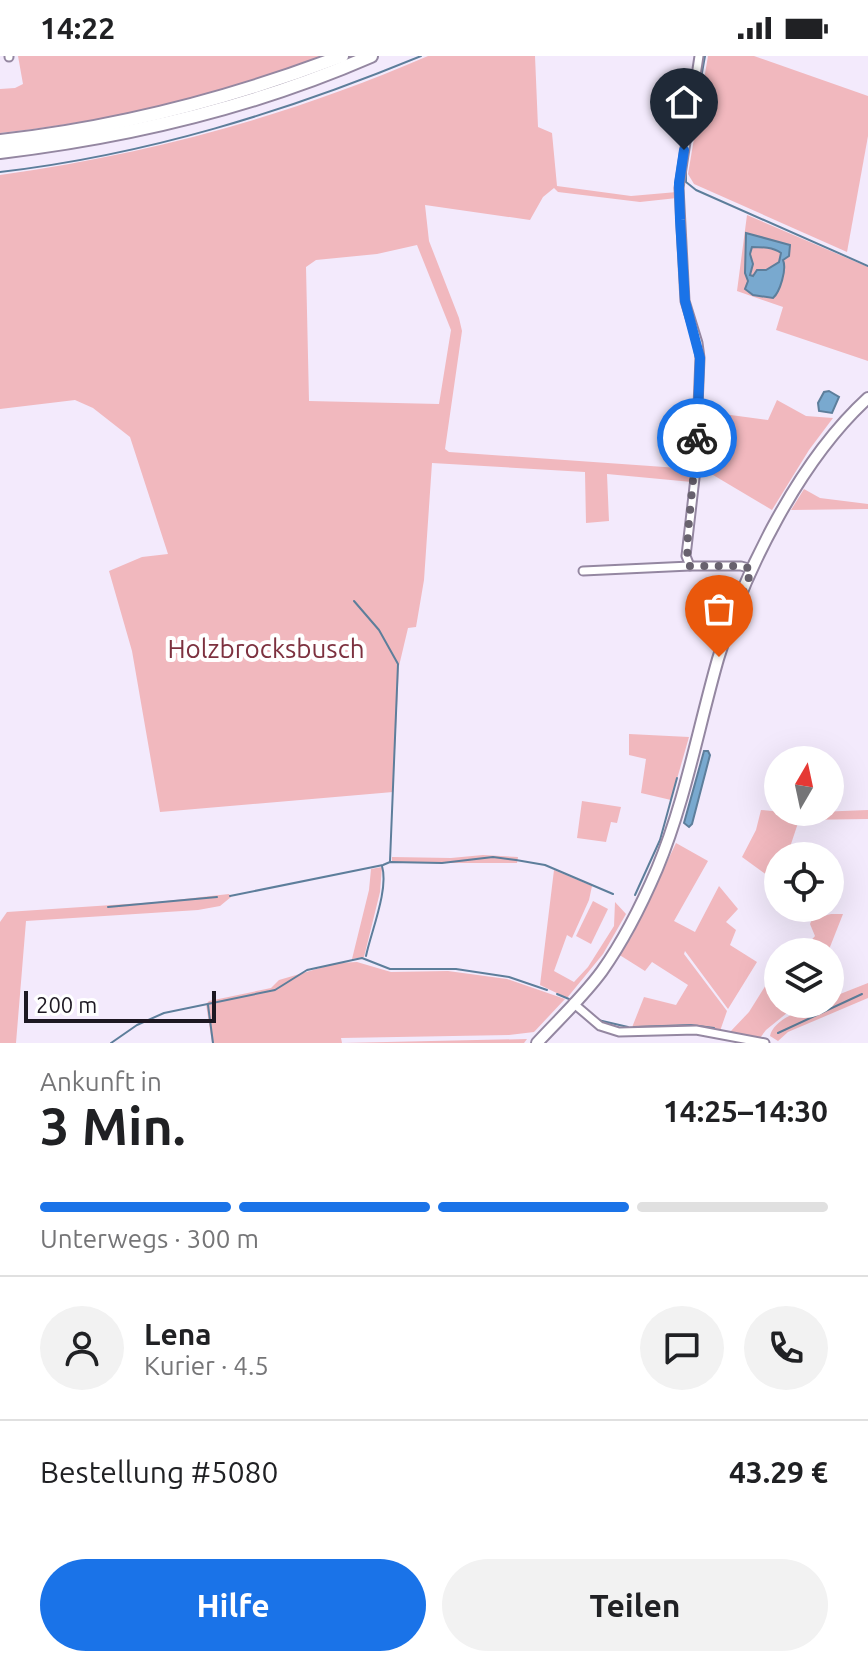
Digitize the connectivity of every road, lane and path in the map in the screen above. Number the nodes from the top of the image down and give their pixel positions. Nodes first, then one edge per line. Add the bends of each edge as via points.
1 (342, 56) edge
2 (371, 56) edge
3 (699, 56) edge
4 (0, 141) edge
5 (0, 152) edge
6 (868, 398) edge
7 (690, 566) junction
8 (752, 569) junction
9 (583, 571) dead end
10 (573, 1003) junction
11 (537, 1043) edge
12 (765, 1043) edge

1 - 4 highway via 168,111
2 - 5 highway via 206,112
3 - 7 street via 679,183 685,301 700,358 686,556
6 - 8 main road via 806,473
7 - 8 street
7 - 9 street
8 - 10 main road via 719,657 658,866 613,954
10 - 11 main road
10 - 12 street via 600,1026 619,1032 696,1030

